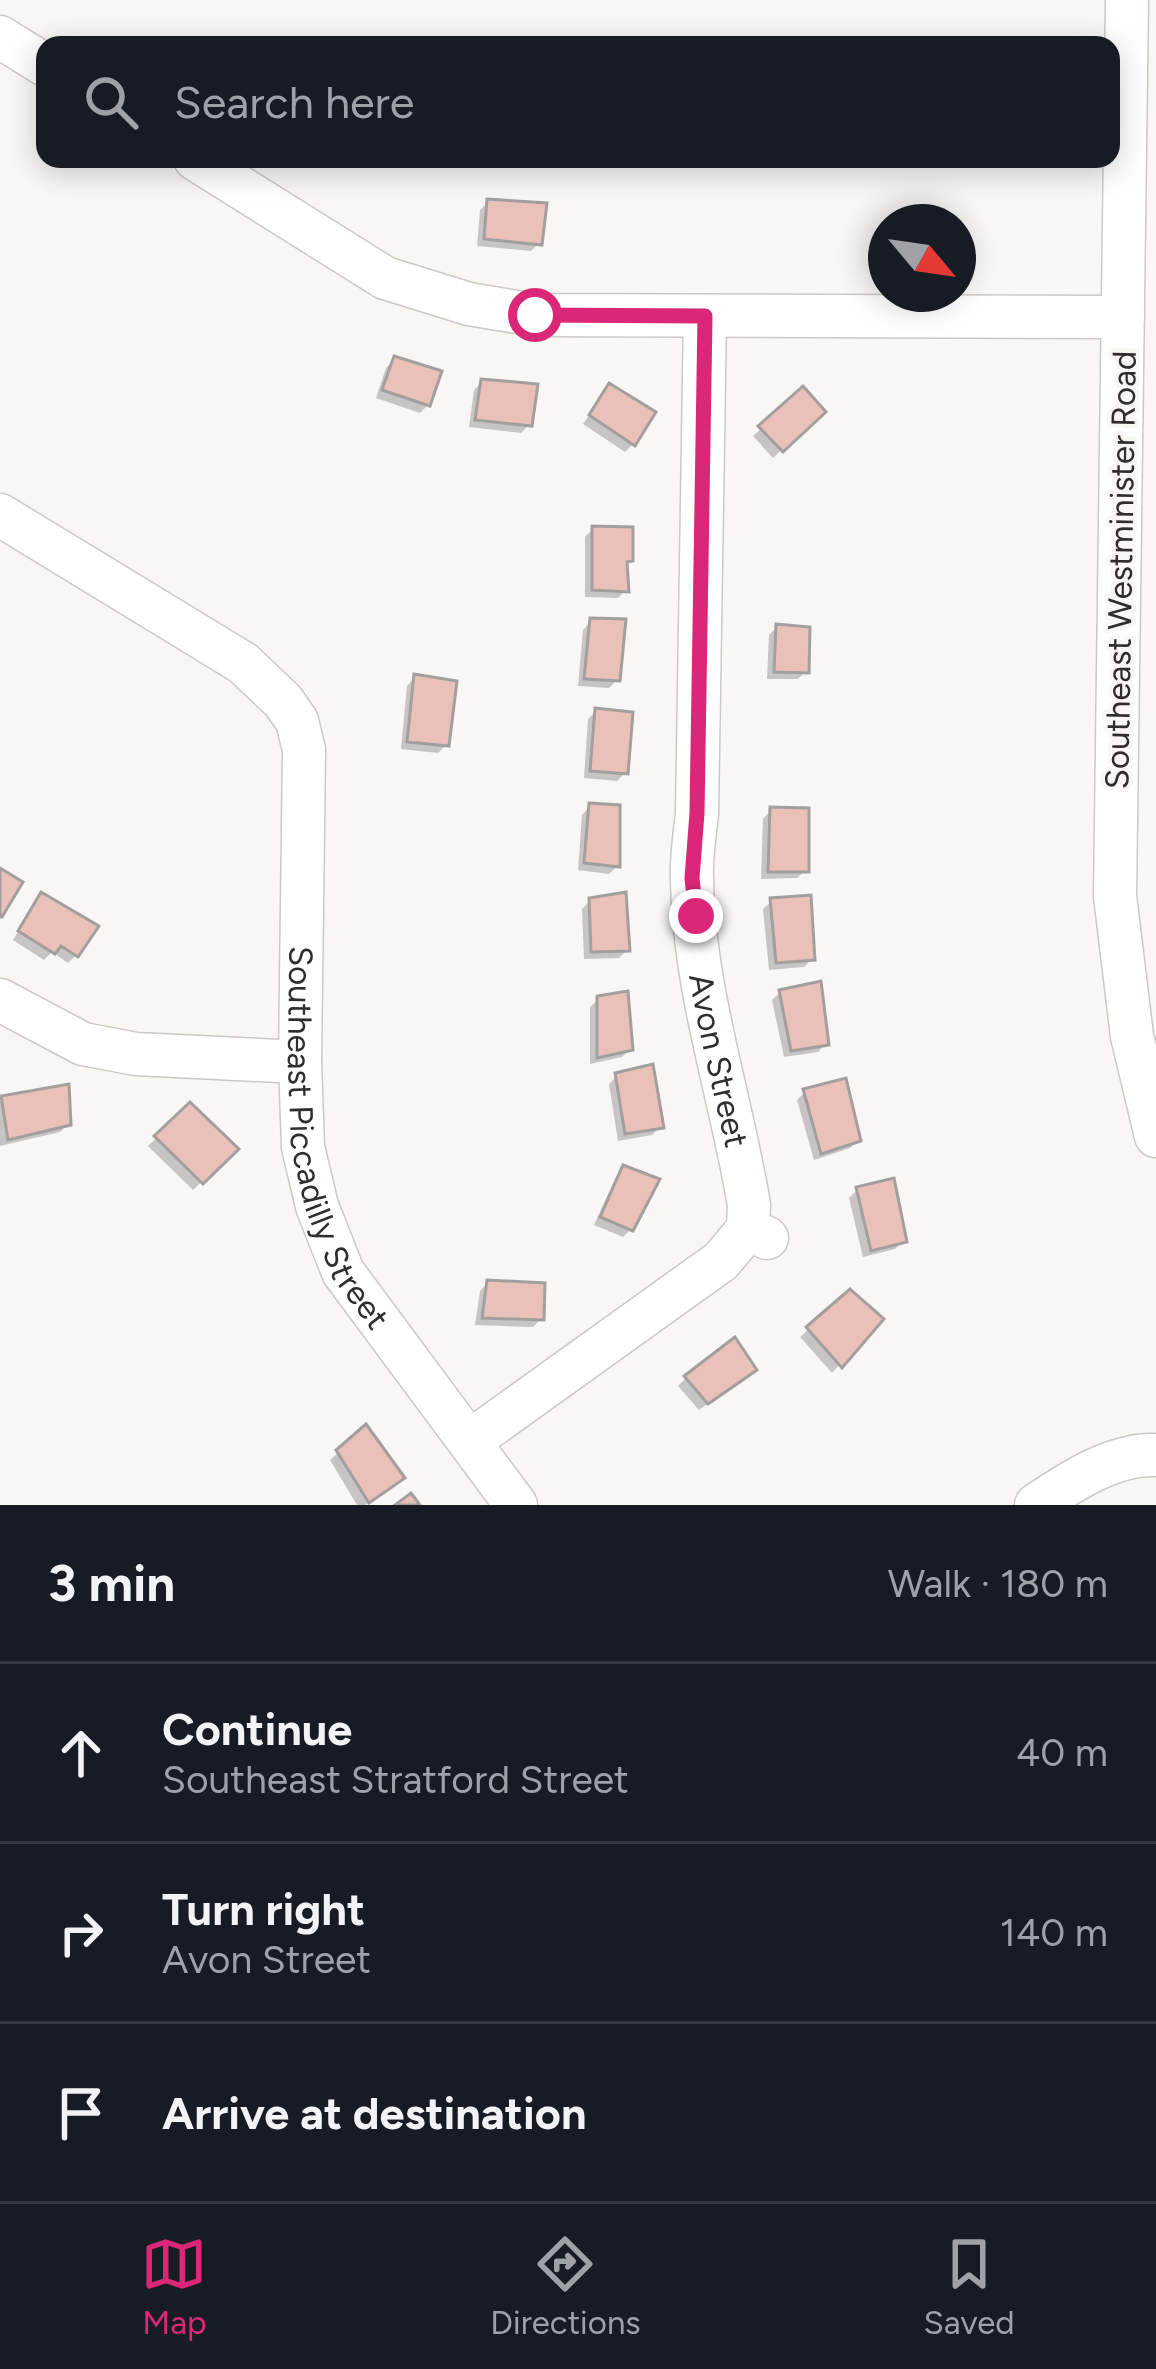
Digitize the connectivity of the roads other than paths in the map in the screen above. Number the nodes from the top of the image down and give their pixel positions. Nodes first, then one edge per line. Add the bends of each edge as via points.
1 (1127, 0) edge
2 (0, 37) edge
3 (36, 59) edge
4 (209, 168) edge
5 (705, 316) junction
6 (1123, 317) junction
7 (0, 515) edge
8 (0, 1000) edge
9 (300, 1062) junction
10 (1156, 1136) edge
11 (470, 1442) junction
12 (1156, 1455) edge
13 (516, 1505) edge
14 (1036, 1505) edge

1 - 6 street, Southeast Westminister Road
2 - 3 street
4 - 5 street via 385,278 469,304 535,315
5 - 6 street
5 - 11 street, Avon Street via 692,878 711,1028 757,1234
6 - 10 street, Southeast Westminister Road via 1115,896 1132,1036
7 - 9 street, Southeast Piccadilly Street via 243,663 283,701 310,714
8 - 9 street via 83,1044
9 - 11 street, Southeast Piccadilly Street via 303,1147 343,1272
11 - 13 street, Southeast Piccadilly Street
12 - 14 street via 1092,1471

